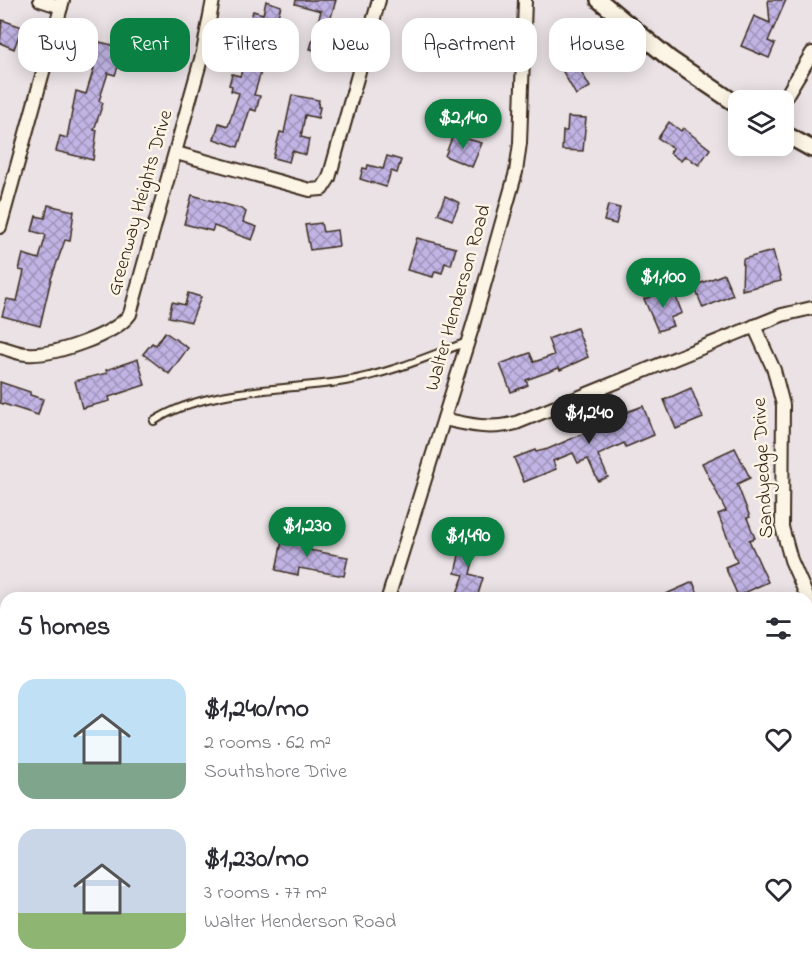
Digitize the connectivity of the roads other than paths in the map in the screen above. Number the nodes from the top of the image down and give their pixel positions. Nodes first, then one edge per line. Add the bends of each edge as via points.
1 (39, 0) edge
2 (213, 0) edge
3 (379, 0) edge
4 (525, 0) edge
5 (598, 0) edge
6 (62, 3) edge
7 (812, 53) edge
8 (790, 90) edge
9 (728, 98) edge
10 (794, 139) edge
11 (812, 149) edge
12 (176, 153) junction
13 (0, 227) edge
14 (812, 308) edge
15 (754, 326) junction
16 (467, 342) junction
17 (0, 347) edge
18 (444, 419) junction
19 (154, 421) dead end
20 (390, 592) edge
21 (803, 592) edge

1 - 6 street
2 - 12 street, Greenway Heights Drive via 206,43
3 - 12 street via 329,178 322,189 310,190
4 - 16 street, Walter Henderson Road via 517,162
5 - 9 street
6 - 13 street
7 - 8 street
10 - 11 street
12 - 17 street, Greenway Heights Drive via 130,314 124,322 112,331 36,354 25,355
14 - 15 street
15 - 18 street via 500,428
15 - 21 street, Sandyedge Drive via 780,389 784,424 782,527
16 - 18 street, Walter Henderson Road
16 - 19 lane via 390,371 345,381 231,395 169,411
18 - 20 street, Walter Henderson Road

